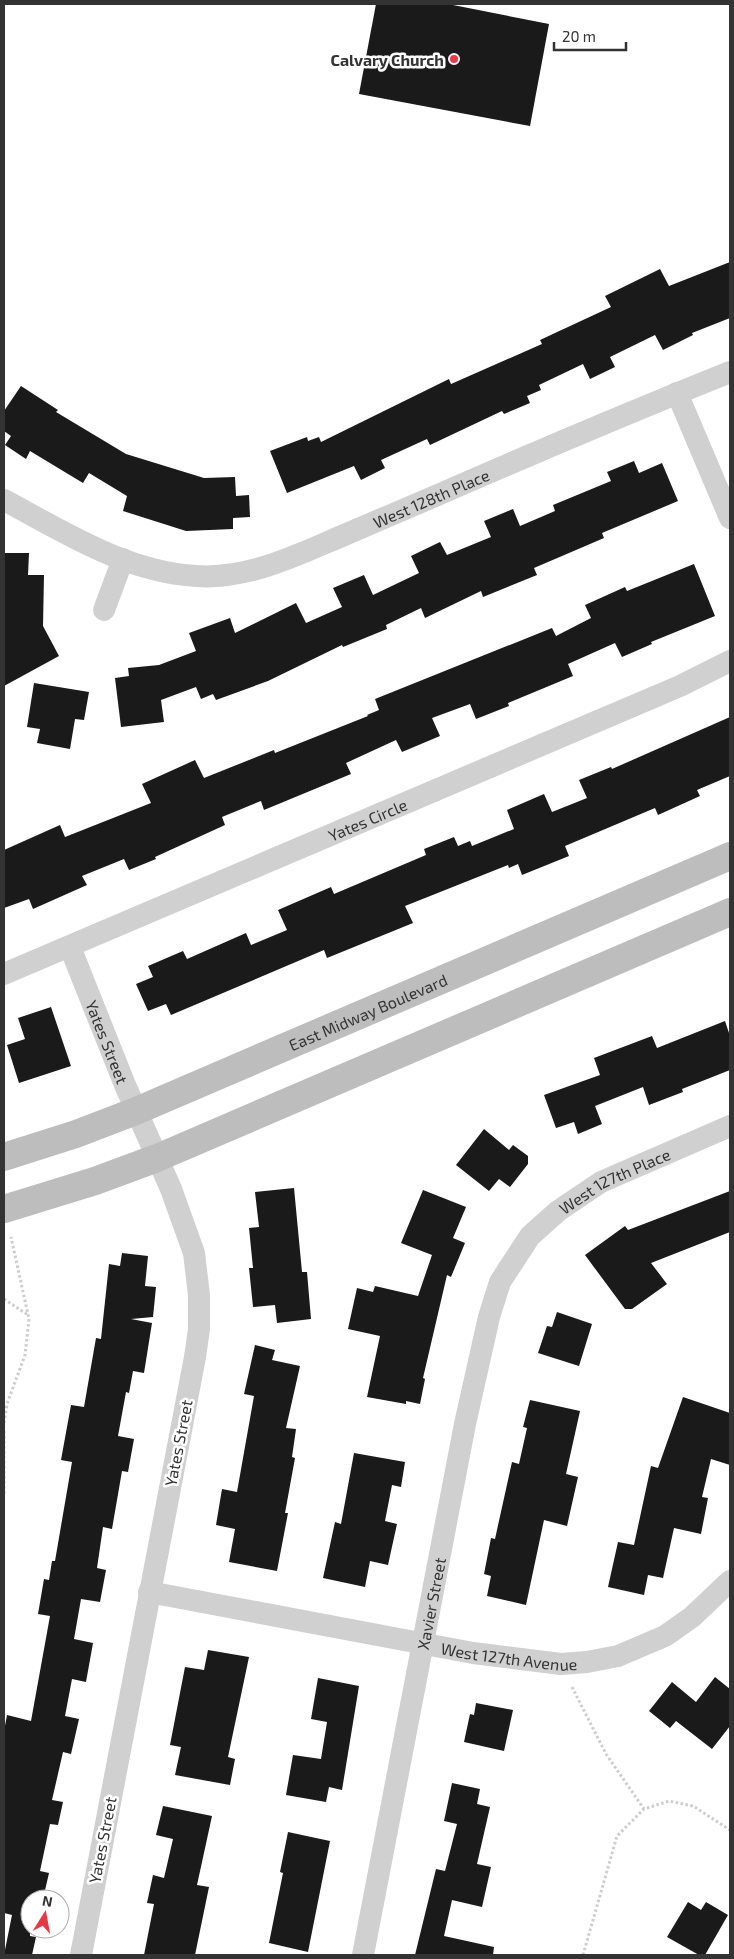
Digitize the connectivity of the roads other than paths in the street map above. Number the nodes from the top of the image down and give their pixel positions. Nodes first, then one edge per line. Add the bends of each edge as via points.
1 (730, 372) edge
2 (677, 393) junction
3 (4, 500) edge
4 (730, 518) edge
5 (123, 559) junction
6 (104, 610) dead end
7 (730, 661) edge
8 (730, 856) edge
9 (730, 912) edge
10 (70, 947) junction
11 (4, 974) edge
12 (136, 1111) junction
13 (730, 1126) edge
14 (4, 1157) edge
15 (157, 1158) junction
16 (4, 1209) edge
17 (514, 1258) joint
18 (730, 1581) edge
19 (149, 1592) junction
20 (424, 1644) junction
21 (81, 1955) edge
22 (363, 1955) edge

1 - 2 street, West 128th Place
2 - 4 street
2 - 5 street, West 128th Place via 303,553 258,568 224,576 196,576 162,572
3 - 5 street, West 128th Place via 92,547
5 - 6 street
7 - 10 street, Yates Circle via 680,686
8 - 12 main road, East Midway Boulevard
9 - 15 main road
10 - 11 street, Yates Circle
10 - 12 street, Yates Street
12 - 14 main road, East Midway Boulevard
12 - 15 street, Yates Street
13 - 17 street, West 127th Place via 601,1182 551,1217 530,1236
15 - 16 main road via 95,1182
15 - 19 street, Yates Street via 194,1253 199,1295 195,1357
17 - 20 street, Xavier Street via 500,1282 489,1317 465,1424
18 - 20 street, West 127th Avenue via 692,1617 665,1636 618,1656 561,1664
19 - 20 street, West 127th Avenue
19 - 21 street, Yates Street
20 - 22 street, Xavier Street

